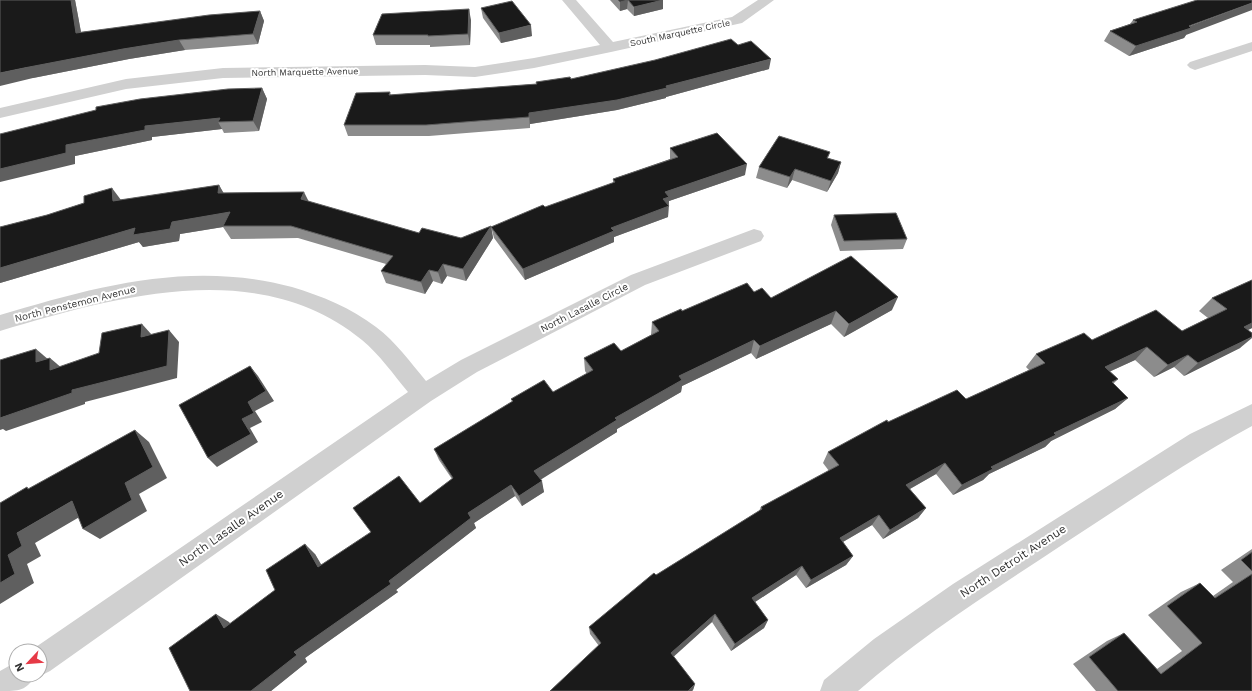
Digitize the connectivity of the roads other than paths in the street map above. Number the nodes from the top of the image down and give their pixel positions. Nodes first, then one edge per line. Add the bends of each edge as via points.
1 (568, 0) edge
2 (767, 0) edge
3 (1252, 46) edge
4 (611, 48) junction
5 (1195, 65) dead end
6 (0, 113) edge
7 (754, 236) dead end
8 (0, 323) edge
9 (422, 394) junction
10 (1252, 414) edge
11 (48, 655) edge
12 (9, 683) edge
13 (0, 689) edge
14 (835, 691) edge

1 - 4 street
2 - 4 street, South Marquette Circle via 737,20
3 - 5 street
4 - 6 street, North Marquette Avenue via 475,72 425,70 223,73 185,77 126,84
7 - 9 street, North Lasalle Circle via 638,280 469,366
8 - 9 street, North Penstemon Avenue via 105,294 156,284 194,281 240,283 281,290 319,304 350,320 378,341
9 - 11 street, North Lasalle Avenue
10 - 14 street, North Detroit Avenue via 1199,442 963,594 884,649
12 - 13 street

